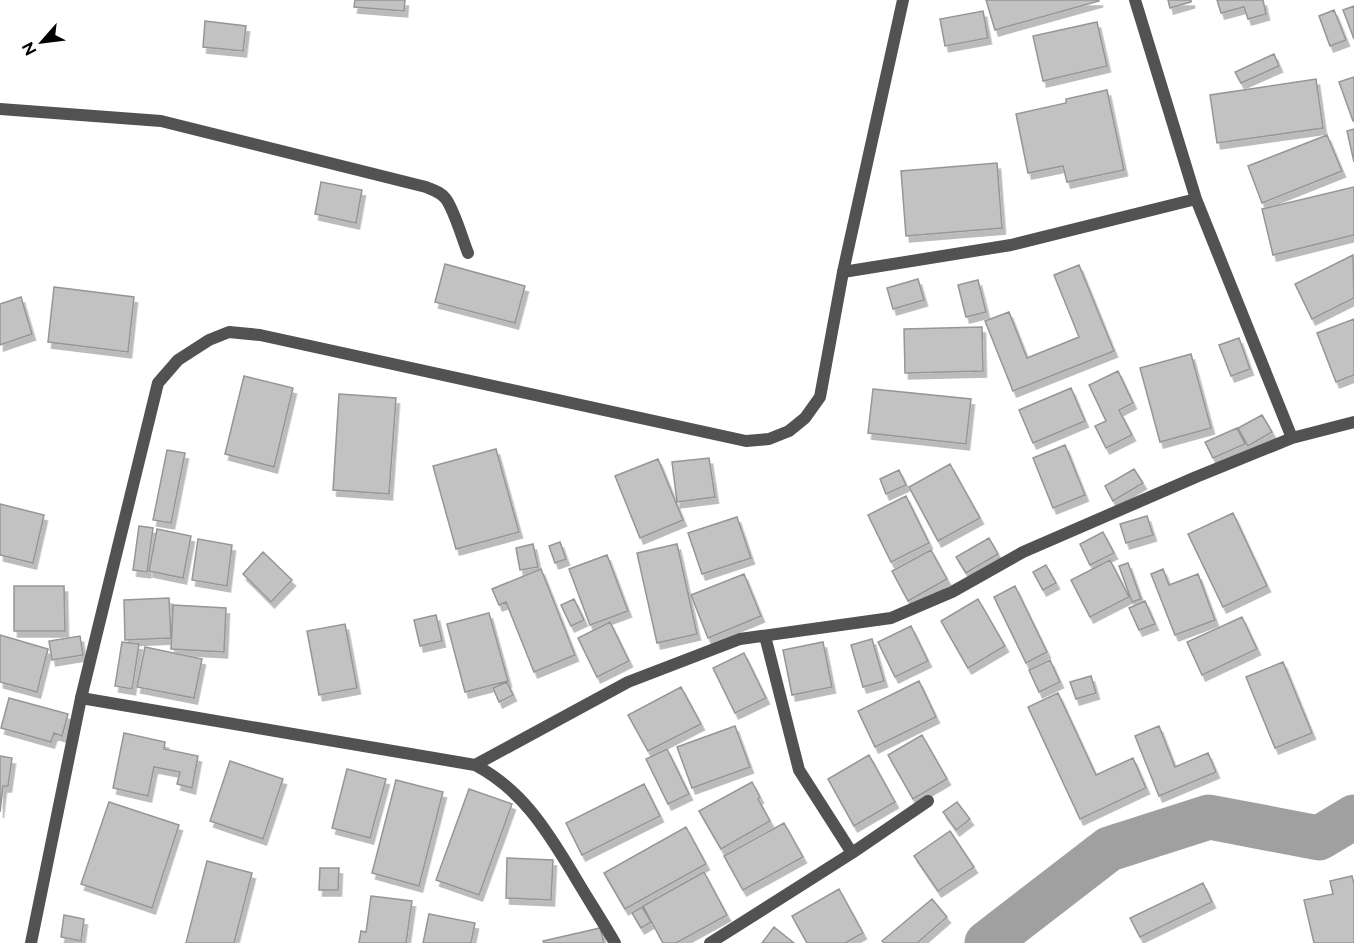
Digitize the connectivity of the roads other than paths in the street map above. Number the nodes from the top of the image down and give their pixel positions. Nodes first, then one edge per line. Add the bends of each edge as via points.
1 (903, 0) edge
2 (1135, 0) edge
3 (0, 109) edge
4 (1196, 199) junction
5 (468, 253) dead end
6 (843, 272) junction
7 (1354, 422) edge
8 (1292, 438) junction
9 (765, 636) junction
10 (81, 698) junction
11 (494, 754) junction
12 (475, 765) junction
13 (491, 773) junction
14 (928, 801) dead end
15 (852, 853) junction
16 (31, 943) edge
17 (615, 943) edge
18 (711, 943) edge

1 - 6 street
2 - 4 street
3 - 5 street via 161,121 426,187 446,198
4 - 6 street via 1011,245
4 - 8 street
6 - 10 street via 820,397 805,418 789,431 769,439 746,441 260,335 229,332 209,340 178,360 158,383
7 - 8 street
8 - 9 street via 1023,552 952,592 891,618
9 - 11 street via 740,639 628,682
9 - 15 street via 799,770
10 - 12 street
10 - 16 street
11 - 12 street
11 - 13 street
12 - 13 street
13 - 17 street via 519,797 547,831
14 - 15 street
15 - 18 street

